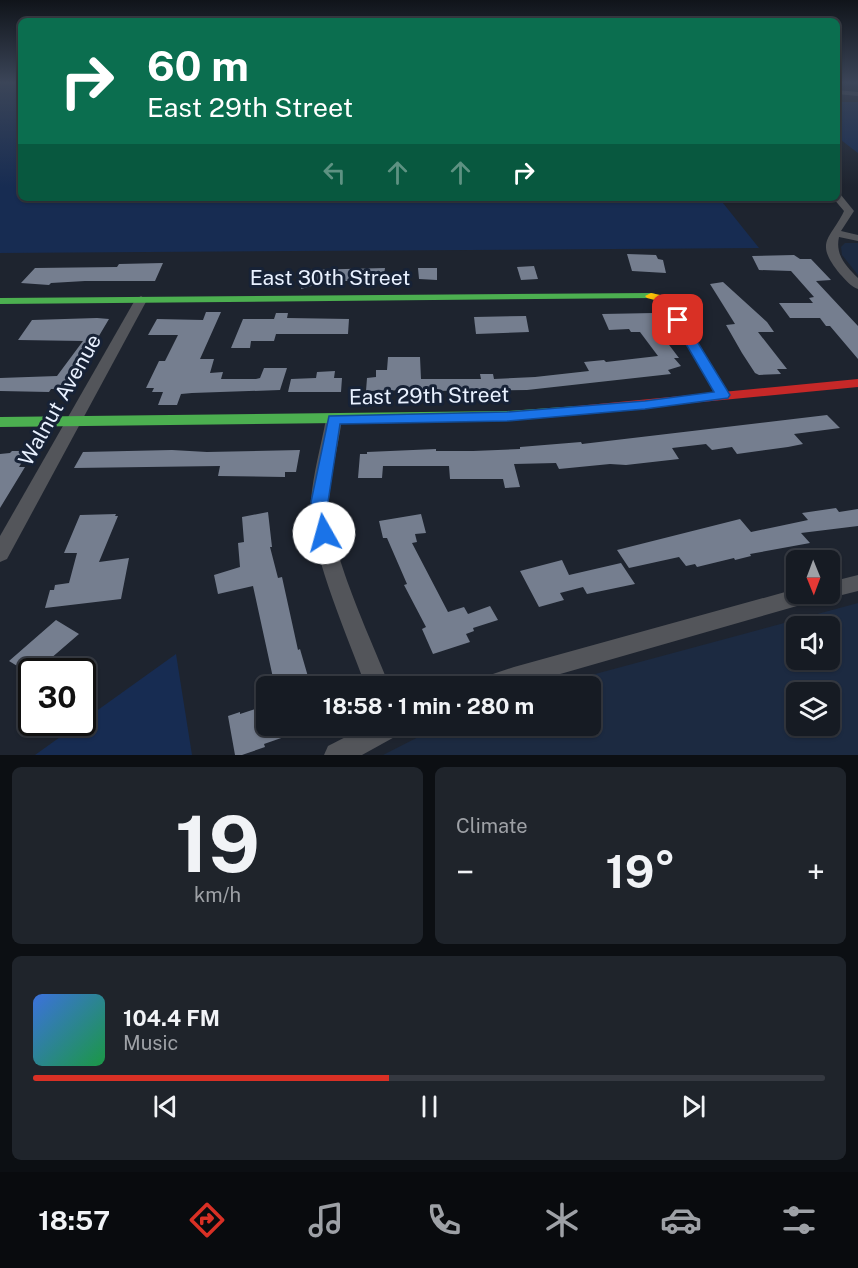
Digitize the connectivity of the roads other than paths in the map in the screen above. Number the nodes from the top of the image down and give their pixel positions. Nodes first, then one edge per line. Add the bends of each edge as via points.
1 (840, 200) edge
2 (834, 238) junction
3 (858, 238) edge
4 (858, 285) edge
5 (141, 300) junction
6 (0, 301) edge
7 (858, 383) edge
8 (723, 395) junction
9 (334, 419) junction
10 (74, 421) junction
11 (0, 422) edge
12 (0, 554) edge
13 (858, 583) edge
14 (840, 588) edge
15 (786, 601) edge
16 (374, 676) edge
17 (518, 676) edge
18 (372, 736) edge
19 (337, 755) edge

1 - 2 street via 849,211
2 - 3 street
2 - 4 street via 832,255
5 - 6 street, East 30th Street
5 - 8 street, East 30th Street via 641,294 661,297 666,299
5 - 10 street, Walnut Avenue
7 - 8 street, East 29th Street
8 - 9 street, East 29th Street via 507,416
9 - 10 street, East 29th Street
9 - 16 street via 320,502 324,533
10 - 11 street, East 29th Street
10 - 12 street, Walnut Avenue
13 - 14 street
15 - 17 street
18 - 19 street

